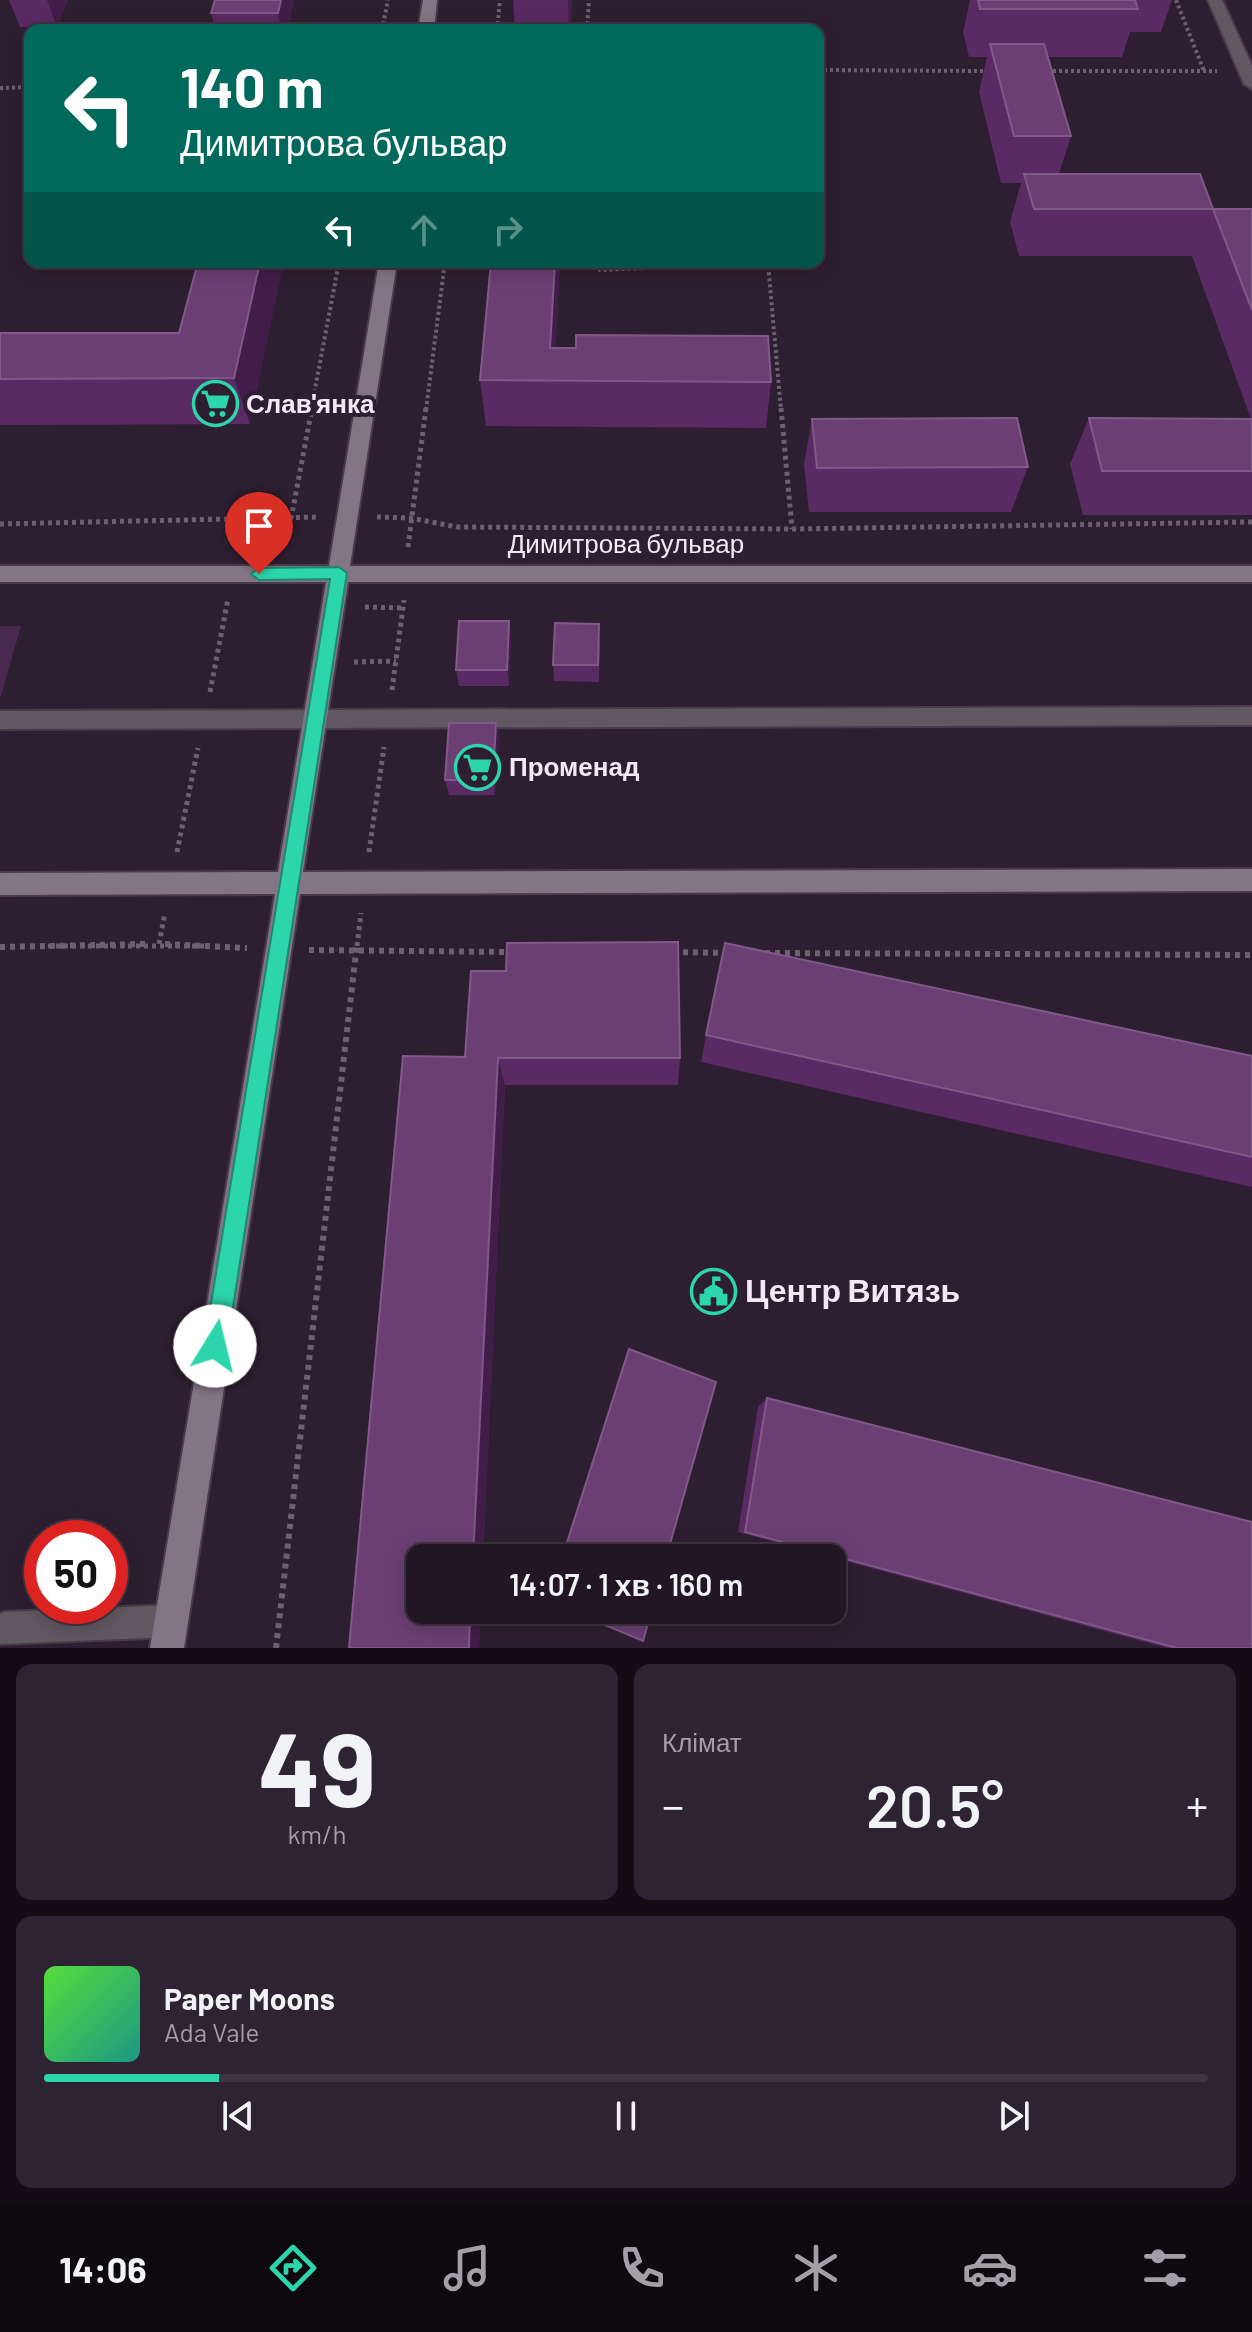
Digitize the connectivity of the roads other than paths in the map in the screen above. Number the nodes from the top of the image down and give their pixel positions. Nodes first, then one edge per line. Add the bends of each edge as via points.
1 (430, 0) edge
2 (1215, 0) edge
3 (427, 24) edge
4 (1249, 78) edge
5 (387, 268) edge
6 (339, 573) junction
7 (0, 574) edge
8 (1252, 574) edge
9 (1252, 716) edge
10 (0, 720) edge
11 (315, 720) junction
12 (1252, 880) edge
13 (0, 884) edge
14 (289, 884) junction
15 (4, 1629) dead end
16 (169, 1634) edge

1 - 3 street
2 - 4 street
5 - 6 street
6 - 7 street, Димитрова бульвар
6 - 8 street, Димитрова бульвар
6 - 11 street
9 - 11 street
10 - 11 street
11 - 14 street
12 - 14 street
13 - 14 street
14 - 16 street
15 - 16 street

